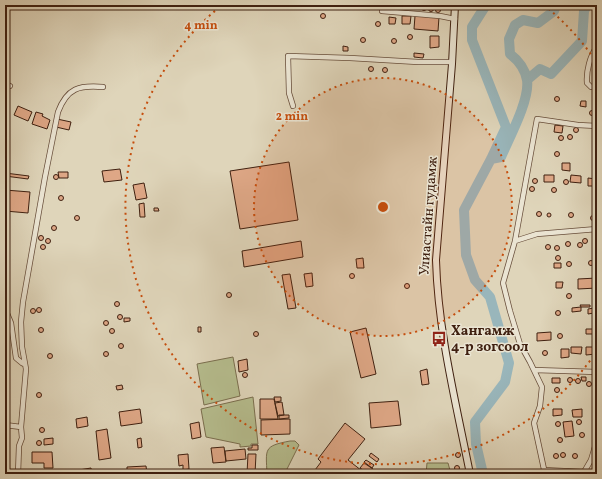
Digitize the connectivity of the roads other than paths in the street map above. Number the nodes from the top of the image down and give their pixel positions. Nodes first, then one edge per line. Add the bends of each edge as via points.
1 (455, 5) edge
2 (382, 11) dead end
3 (455, 19) junction
4 (597, 47) edge
5 (452, 62) junction
6 (5, 84) edge
7 (10, 86) dead end
8 (104, 86) dead end
9 (597, 87) edge
10 (293, 106) dead end
11 (597, 126) edge
12 (597, 229) edge
13 (515, 241) junction
14 (5, 311) edge
15 (24, 364) junction
16 (534, 370) junction
17 (597, 372) edge
18 (5, 425) edge
19 (21, 427) junction
20 (597, 440) edge
21 (545, 472) edge
22 (18, 474) edge
23 (470, 474) edge

1 - 3 main road, Улиастайн гудамж
2 - 3 street
3 - 5 main road, Улиастайн гудамж
4 - 9 street via 593,51 586,76 591,87
5 - 10 street via 288,56 289,93
5 - 23 main road, Улиастайн гудамж via 436,260 444,346
6 - 7 street
8 - 15 street via 75,89 67,94 58,112 23,302 21,322
11 - 13 street via 578,126 537,119
12 - 13 street via 537,234
13 - 16 street via 503,283 520,344
14 - 15 street via 11,323 16,358
15 - 19 street via 26,369
16 - 17 street
16 - 21 street via 542,387 540,406 534,423
18 - 19 street
19 - 22 street
20 - 21 street via 584,472

